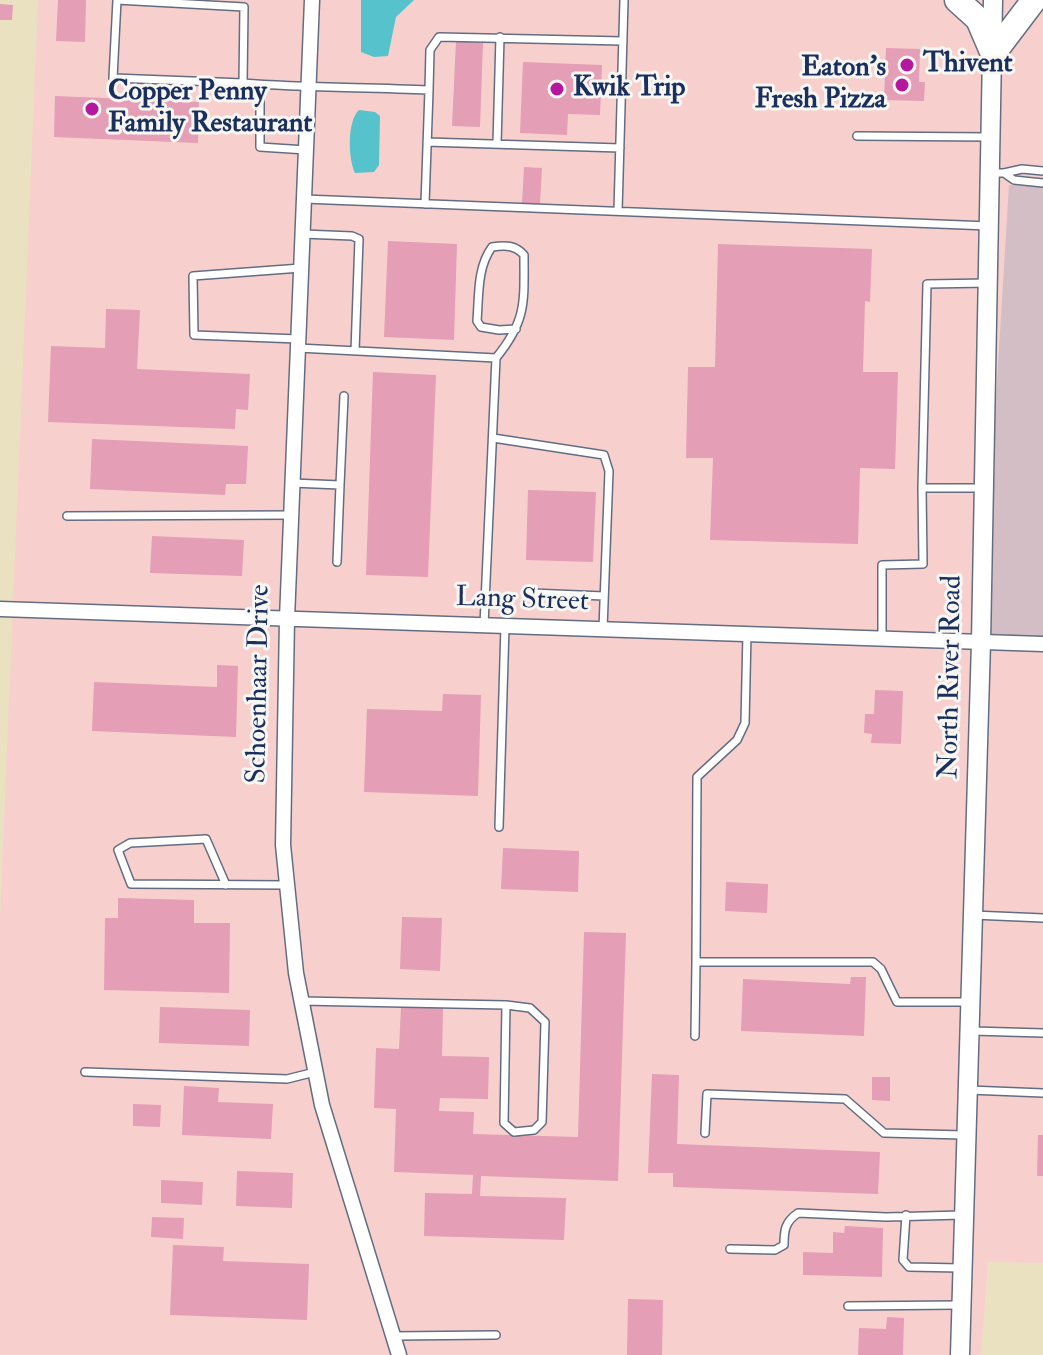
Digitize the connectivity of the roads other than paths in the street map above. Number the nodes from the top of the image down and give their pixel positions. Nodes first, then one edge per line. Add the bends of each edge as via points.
1 (117, 0) edge
2 (312, 0) edge
3 (624, 0) edge
4 (957, 0) edge
5 (993, 0) edge
6 (1034, 0) edge
7 (500, 37) junction
8 (623, 41) junction
9 (993, 54) junction
10 (243, 83) junction
11 (260, 85) junction
12 (308, 88) junction
13 (429, 90) junction
14 (857, 136) dead end
15 (991, 137) junction
16 (427, 142) junction
17 (497, 144) junction
18 (620, 148) junction
19 (306, 150) junction
20 (1043, 171) edge
21 (997, 173) junction
22 (1043, 183) edge
23 (304, 199) junction
24 (425, 204) junction
25 (618, 211) junction
26 (989, 226) junction
27 (303, 234) junction
28 (301, 268) junction
29 (988, 283) junction
30 (516, 329) junction
31 (298, 344) junction
32 (355, 351) junction
33 (496, 358) junction
34 (344, 396) dead end
35 (493, 438) junction
36 (292, 483) junction
37 (340, 485) junction
38 (922, 488) junction
39 (984, 488) junction
40 (291, 515) junction
41 (67, 516) dead end
42 (337, 562) dead end
43 (531, 593) dead end
44 (604, 596) junction
45 (0, 609) edge
46 (287, 619) junction
47 (484, 626) junction
48 (505, 626) junction
49 (603, 629) junction
50 (747, 633) junction
51 (882, 638) junction
52 (981, 642) junction
53 (1043, 644) edge
54 (499, 827) dead end
55 (226, 885) junction
56 (287, 885) junction
57 (973, 915) junction
58 (1043, 918) edge
59 (696, 962) junction
60 (301, 1001) junction
61 (971, 1002) junction
62 (506, 1005) junction
63 (970, 1031) junction
64 (1043, 1033) edge
65 (695, 1036) dead end
66 (85, 1072) dead end
67 (315, 1072) junction
68 (968, 1090) junction
69 (1043, 1093) edge
70 (705, 1133) dead end
71 (967, 1135) junction
72 (906, 1215) junction
73 (964, 1215) junction
74 (730, 1249) dead end
75 (963, 1268) junction
76 (962, 1305) junction
77 (848, 1306) dead end
78 (496, 1335) dead end
79 (393, 1336) junction
80 (399, 1355) edge
81 (960, 1355) edge

1 - 10 lane via 244,7
1 - 10 lane via 113,78
2 - 12 street, Schoenhaar Drive
3 - 8 lane
4 - 9 main road via 978,19
5 - 9 street, North River Road
6 - 9 main road
7 - 8 lane
7 - 13 lane via 439,37 430,50
7 - 17 lane
8 - 18 lane
9 - 15 street, North River Road
10 - 11 lane
11 - 12 lane
11 - 19 lane via 260,147
12 - 13 lane
12 - 19 street, Schoenhaar Drive
13 - 16 lane
14 - 15 lane
15 - 21 street, North River Road
16 - 17 lane
16 - 24 lane
17 - 18 lane
18 - 25 lane
19 - 23 street, Schoenhaar Drive
20 - 21 lane
21 - 22 lane
21 - 26 street, North River Road
23 - 24 lane
23 - 27 street, Schoenhaar Drive
24 - 25 lane
25 - 26 lane
26 - 29 street, North River Road
27 - 28 street, Schoenhaar Drive
27 - 32 lane via 359,239
28 - 31 street, Schoenhaar Drive
28 - 31 lane via 193,276 194,335
29 - 38 lane via 927,284
29 - 39 street, North River Road
30 - 30 lane via 524,310 524,255 505,245 492,247 481,275 477,321 481,327
30 - 33 lane
31 - 32 lane
31 - 36 street, Schoenhaar Drive
32 - 33 lane
33 - 35 lane
34 - 37 lane
35 - 44 lane via 604,455 609,471
35 - 47 lane
36 - 37 lane
36 - 40 street, Schoenhaar Drive
37 - 42 lane
38 - 39 lane
38 - 51 lane via 923,564 882,565
39 - 52 street, North River Road
40 - 41 lane
40 - 46 street, Schoenhaar Drive
43 - 44 lane
44 - 49 lane
45 - 46 street, Lang Street
46 - 47 street, Lang Street
46 - 56 street, Schoenhaar Drive
47 - 48 street, Lang Street
48 - 49 street, Lang Street
48 - 54 lane
49 - 50 street, Lang Street
50 - 51 street, Lang Street
50 - 59 lane via 745,723 737,740 697,777
51 - 52 street, Lang Street
52 - 53 street, Lang Street
52 - 57 street, North River Road
55 - 55 lane via 131,884 118,850 130,843 206,839
55 - 56 lane
56 - 60 street, Schoenhaar Drive
57 - 58 lane
57 - 61 street, North River Road
59 - 61 lane via 873,962 897,1002
59 - 65 lane
60 - 62 lane
60 - 67 street, Schoenhaar Drive
61 - 63 street, North River Road
62 - 62 lane via 504,1123 514,1132 534,1130 542,1122 545,1022 530,1008
63 - 64 lane
63 - 68 street, North River Road
66 - 67 lane via 287,1079
67 - 79 street, Schoenhaar Drive
68 - 69 lane
68 - 71 street, North River Road
70 - 71 lane via 707,1094 845,1099 884,1133
71 - 73 street, North River Road
72 - 73 lane
72 - 74 lane via 798,1213 784,1228 784,1245 775,1250
72 - 75 lane via 903,1260 909,1267
73 - 75 street, North River Road
75 - 76 street, North River Road
76 - 77 lane
76 - 81 street, North River Road
78 - 79 lane
79 - 80 street, Schoenhaar Drive

